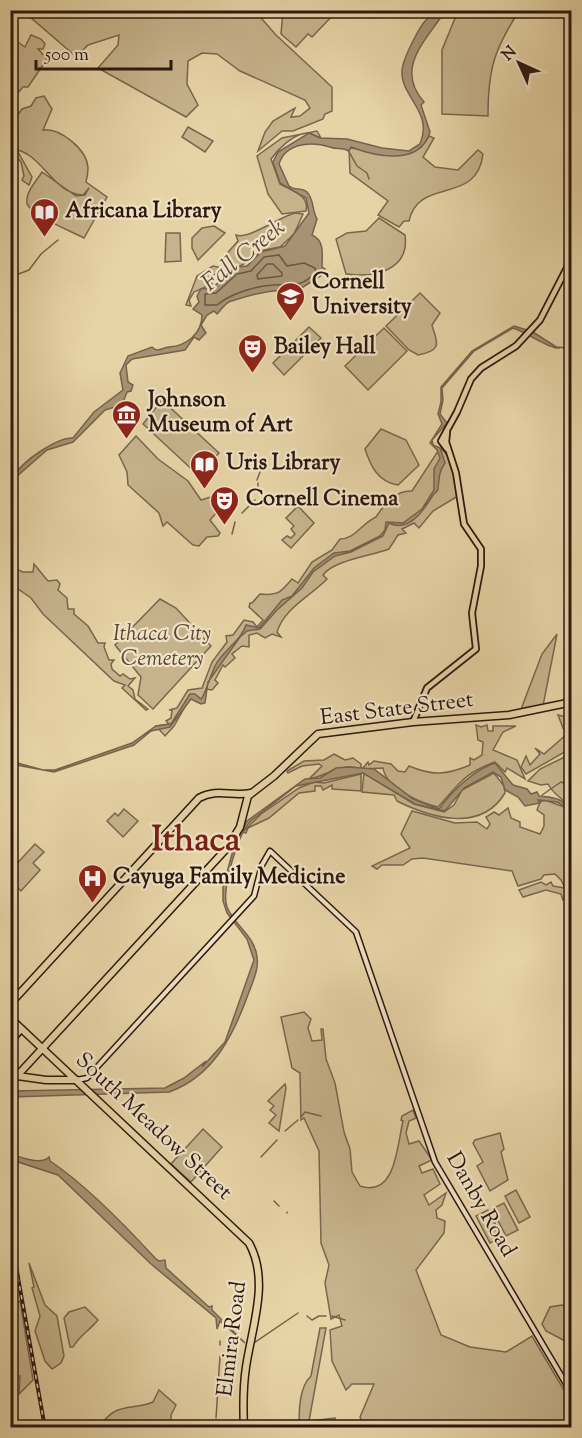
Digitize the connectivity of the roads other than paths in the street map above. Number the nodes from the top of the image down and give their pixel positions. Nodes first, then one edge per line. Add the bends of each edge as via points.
1 (572, 258) edge
2 (572, 702) edge
3 (414, 722) junction
4 (250, 794) junction
5 (10, 1004) edge
6 (10, 1018) edge
7 (22, 1029) junction
8 (10, 1042) edge
9 (42, 1048) junction
10 (13, 1076) edge
11 (87, 1078) junction
12 (77, 1080) junction
13 (86, 1088) junction
14 (255, 1255) joint
15 (572, 1394) edge
16 (244, 1428) edge

1 - 3 main road via 554,297 534,327 511,350 474,375 441,441 450,455 464,524 481,549 472,613 476,650 428,688
2 - 3 highway, East State Street via 509,716
3 - 4 highway, East State Street via 318,734
4 - 5 highway via 214,792 198,800
4 - 9 highway via 230,844
6 - 7 highway, South Meadow Street
7 - 8 main road
7 - 9 highway, South Meadow Street
9 - 10 highway
9 - 12 highway, South Meadow Street
10 - 12 highway
11 - 12 main road
11 - 13 main road
11 - 15 main road, Danby Road via 254,896 270,851 354,930 435,1162
12 - 13 highway, South Meadow Street
13 - 14 highway, South Meadow Street via 241,1234
14 - 16 highway, Elmira Road via 260,1280 245,1372

